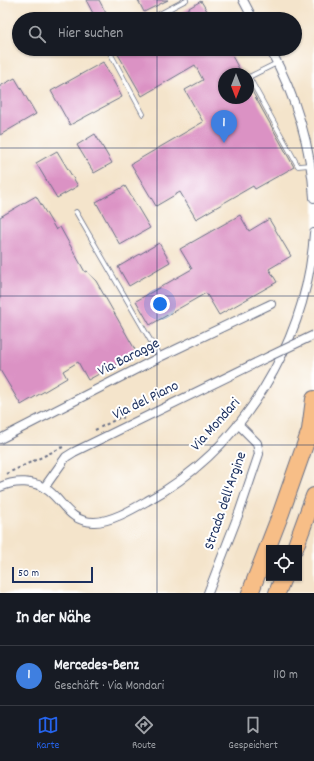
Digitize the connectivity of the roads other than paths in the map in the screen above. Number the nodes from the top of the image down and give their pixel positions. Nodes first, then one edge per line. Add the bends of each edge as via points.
1 (186, 0) edge
2 (243, 0) edge
3 (163, 12) edge
4 (249, 12) edge
5 (112, 56) edge
6 (274, 56) edge
7 (277, 62) junction
8 (143, 114) dead end
9 (311, 165) junction
10 (314, 198) edge
11 (76, 212) dead end
12 (314, 233) edge
13 (271, 304) dead end
14 (314, 335) edge
15 (160, 357) junction
16 (314, 400) edge
17 (314, 419) edge
18 (238, 424) junction
19 (309, 434) junction
20 (0, 439) edge
21 (0, 487) edge
22 (44, 488) junction
23 (314, 496) edge
24 (296, 545) edge
25 (282, 581) edge
26 (208, 593) edge
27 (250, 593) edge
28 (277, 593) edge

1 - 3 lane
2 - 4 street
5 - 8 lane
6 - 7 street
7 - 9 street via 299,116
7 - 9 lane via 249,77 298,166
9 - 10 street
11 - 15 lane
12 - 18 street, Via Mondari via 308,276 291,335 267,383
13 - 15 street, Via Baragge
14 - 22 street, Via del Piano, bridge via 74,452 66,458
15 - 20 street, Via Baragge
16 - 19 highway
17 - 19 highway
18 - 22 street, Via Mondari via 214,451 172,486 137,506 98,522 83,521 68,512
18 - 26 street, Strada dell'Argine via 257,442 258,454
19 - 27 highway
21 - 22 street via 20,482
23 - 24 highway
25 - 28 highway

